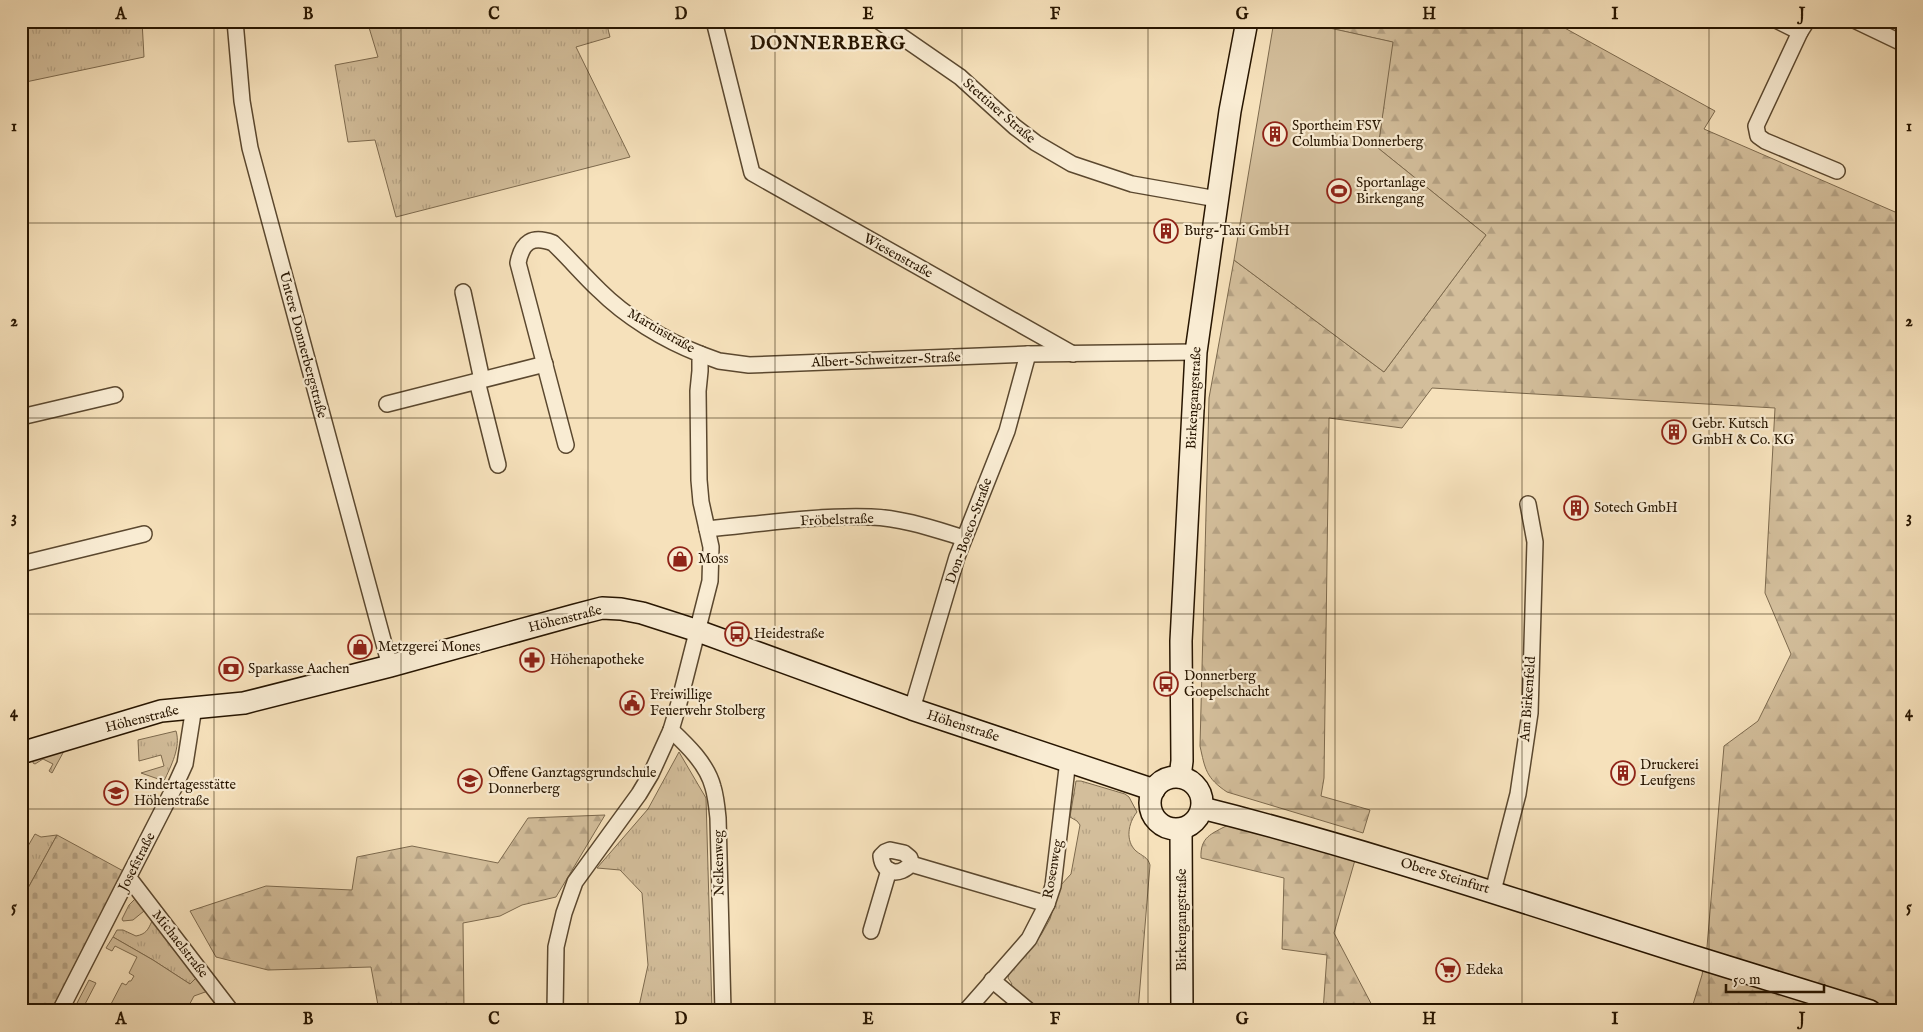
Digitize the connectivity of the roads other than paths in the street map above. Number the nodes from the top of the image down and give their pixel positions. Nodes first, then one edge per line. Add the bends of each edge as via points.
1 (234, 21) edge
2 (714, 21) edge
3 (879, 21) edge
4 (1247, 21) edge
5 (1778, 21) edge
6 (1856, 21) edge
7 (1804, 26) edge
8 (1902, 43) edge
9 (1837, 171) dead end
10 (1217, 199) junction
11 (463, 292) dead end
12 (1196, 352) junction
13 (700, 354) junction
14 (1028, 354) junction
15 (1073, 354) junction
16 (545, 364) junction
17 (480, 381) junction
18 (115, 395) dead end
19 (387, 404) dead end
20 (21, 417) edge
21 (566, 445) dead end
22 (498, 466) dead end
23 (1528, 504) dead end
24 (707, 529) junction
25 (144, 534) dead end
26 (964, 538) junction
27 (21, 564) edge
28 (698, 631) junction
29 (390, 666) junction
30 (194, 706) junction
31 (912, 709) junction
32 (671, 730) junction
33 (21, 754) edge
34 (1068, 760) junction
35 (1180, 778) junction
36 (1154, 790) junction
37 (1202, 808) junction
38 (1181, 829) junction
39 (911, 864) junction
40 (889, 870) junction
41 (129, 878) junction
42 (1492, 891) junction
43 (1047, 904) junction
44 (871, 932) dead end
45 (992, 980) junction
46 (60, 1011) edge
47 (231, 1011) edge
48 (555, 1011) edge
49 (723, 1011) edge
50 (966, 1011) edge
51 (1029, 1011) edge
52 (1182, 1011) edge
53 (1870, 1011) edge

1 - 29 street, Untere Donnerbergstraße via 252,157
2 - 15 street, Wiesenstraße via 752,173
3 - 10 street, Stettiner Straße via 960,77 1015,127 1065,161 1132,184
4 - 10 street, Birkengangstraße
5 - 7 street
6 - 8 street
7 - 9 street via 1756,126 1758,136
10 - 12 street, Birkengangstraße
11 - 17 street
12 - 15 street
12 - 35 street, Birkengangstraße via 1181,641
13 - 14 street, Albert-Schweitzer-Straße via 749,365
13 - 16 street, Martinstraße via 638,321 599,290 553,243 543,239 526,244 518,263
13 - 24 street, Martinstraße via 699,480
14 - 15 street, Albert-Schweitzer-Straße
14 - 26 street, Don-Bosco-Straße via 1007,431
16 - 17 street
16 - 21 street, Martinstraße
17 - 19 street
17 - 22 street
18 - 20 street
23 - 42 street, Am Birkenfeld via 1535,542 1530,713 1518,794
24 - 26 street, Fröbelstraße via 871,517 922,525
24 - 28 street, Martinstraße via 712,547 710,580
25 - 27 street
26 - 31 street, Don-Bosco-Straße
28 - 29 street, Höhenstraße via 642,613 602,608
28 - 31 street, Höhenstraße
28 - 32 street
29 - 30 street, Höhenstraße via 244,703
30 - 33 street, Höhenstraße via 161,711
30 - 41 street, Josefstraße via 184,764
31 - 34 street, Höhenstraße
32 - 48 street via 639,794 575,882 556,947
32 - 49 street, Nelkenweg via 699,759 712,784 715,799
34 - 36 street, Höhenstraße
34 - 43 street, Rosenweg via 1053,886
35 - 36 street via 1165,780
35 - 37 street via 1191,782 1199,791
36 - 38 street via 1150,799 1154,818 1171,829
37 - 38 street via 1194,822
37 - 42 street, Obere Steinfurt via 1348,847
38 - 52 street, Birkengangstraße
39 - 40 street via 899,873
39 - 40 street via 904,853 890,850 881,856 884,867
39 - 43 street
40 - 44 street
41 - 46 street, Josefstraße
41 - 47 street, Michaelstraße
42 - 53 street, Obere Steinfurt
43 - 45 street, Rosenweg via 1029,939
45 - 50 street, Rosenweg
45 - 51 street

